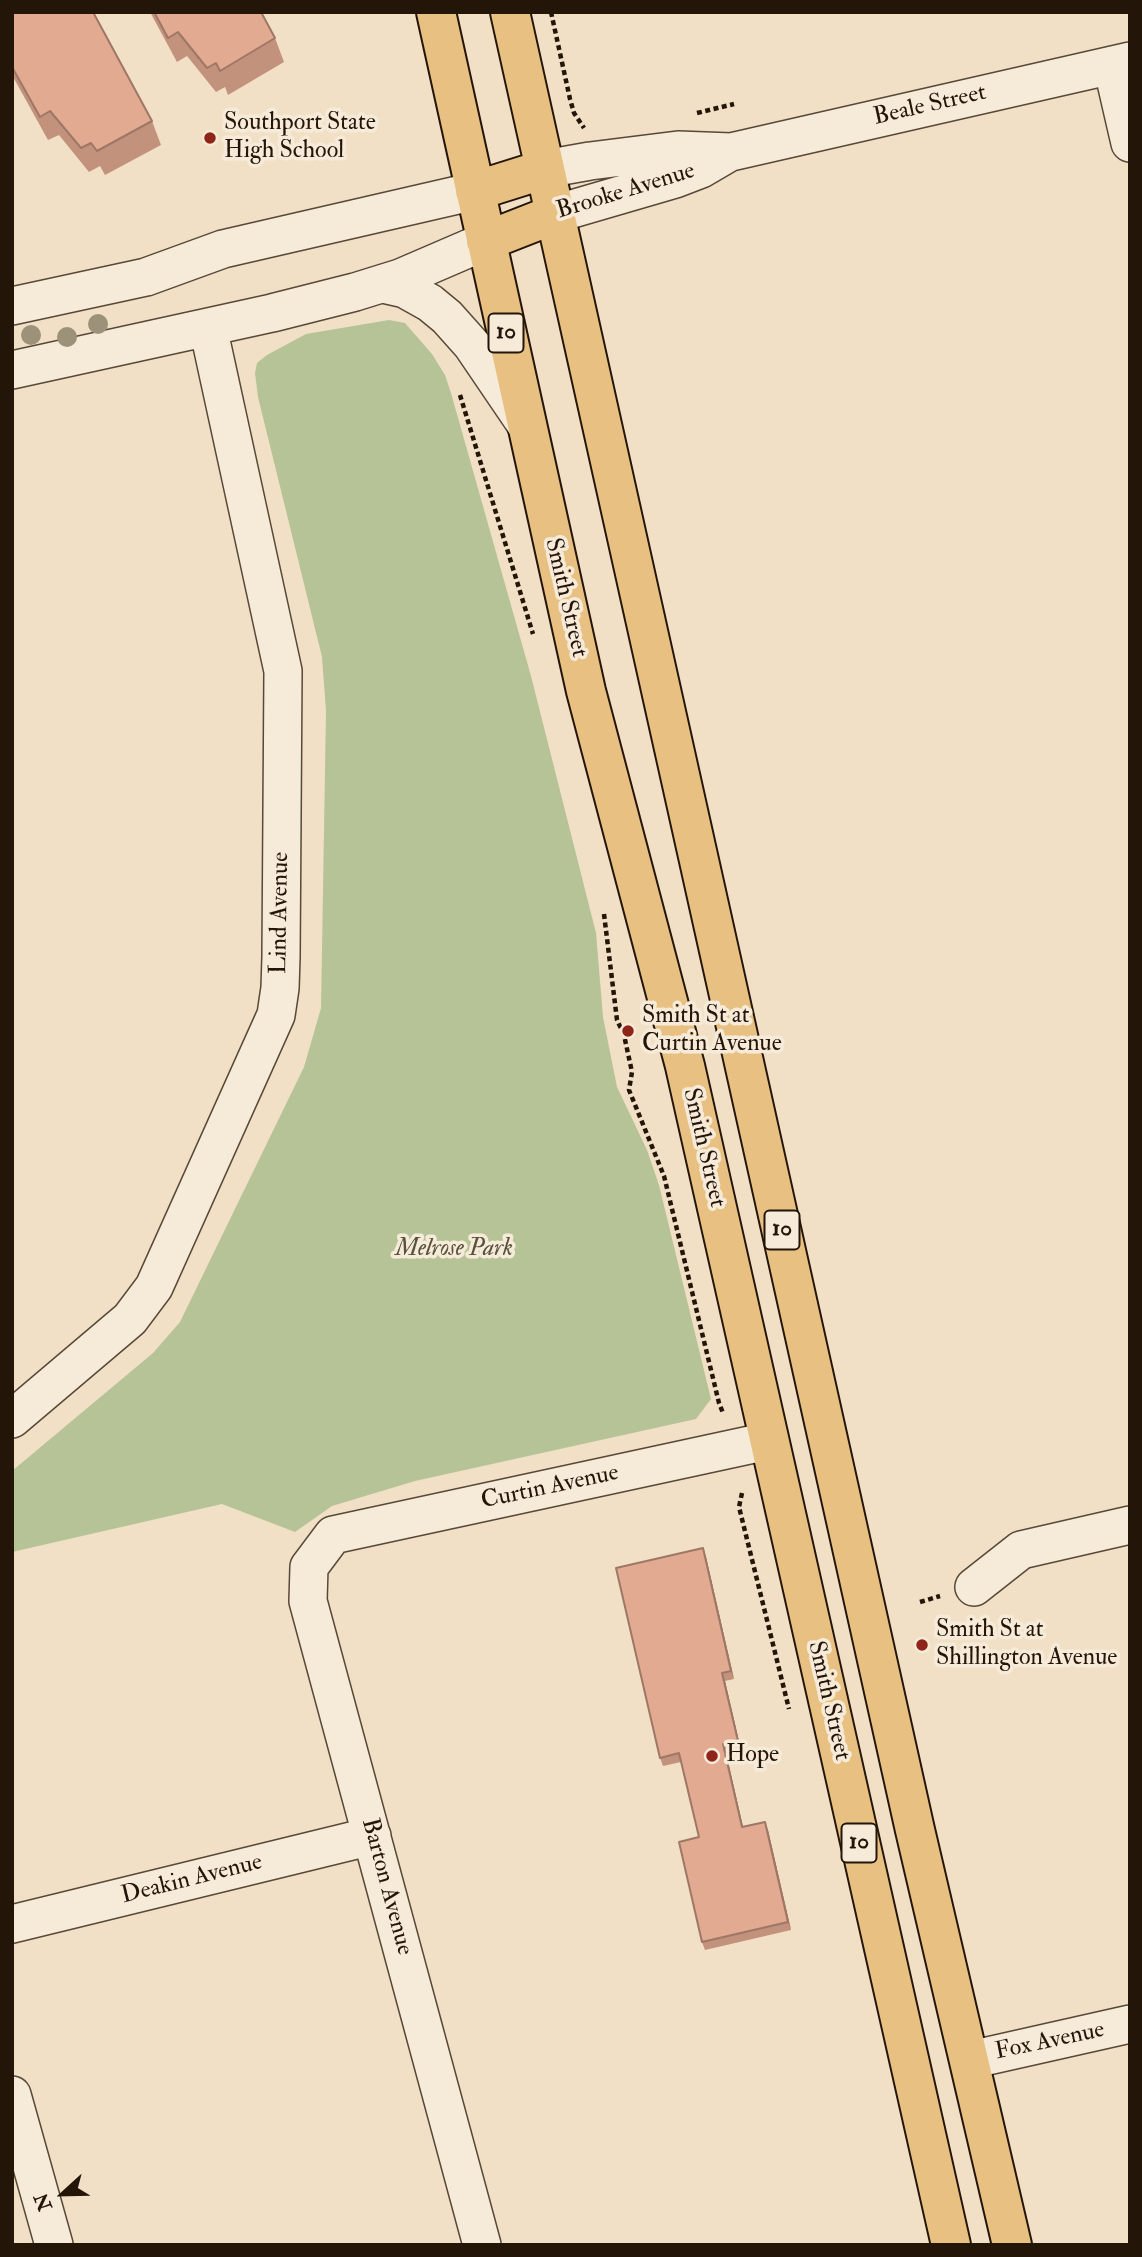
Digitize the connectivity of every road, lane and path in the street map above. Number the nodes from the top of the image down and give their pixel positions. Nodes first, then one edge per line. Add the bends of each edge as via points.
1 (436, 12) edge
2 (510, 12) edge
3 (551, 12) edge
4 (1121, 63) edge
5 (734, 104) dead end
6 (695, 113) dead end
7 (594, 133) dead end
8 (1130, 143) edge
9 (731, 152) junction
10 (545, 169) junction
11 (475, 191) junction
12 (555, 214) junction
13 (486, 241) junction
14 (383, 284) junction
15 (12, 306) edge
16 (208, 327) junction
17 (12, 370) edge
18 (457, 384) dead end
19 (527, 426) junction
20 (535, 642) dead end
21 (603, 909) dead end
22 (723, 1412) dead end
23 (12, 1419) edge
24 (768, 1441) junction
25 (1130, 1525) edge
26 (333, 1535) joint
27 (975, 1587) dead end
28 (372, 1836) junction
29 (12, 1924) edge
30 (1130, 2024) edge
31 (970, 2060) junction
32 (12, 2095) edge
33 (54, 2245) edge
34 (482, 2245) edge
35 (951, 2245) edge
36 (1012, 2245) edge

1 - 11 highway, Smith Street / 10
2 - 10 highway, 10
3 - 7 path via 575,113 582,127
4 - 8 street
4 - 9 street, Beale Street
5 - 6 path
9 - 10 street, Brooke Avenue via 678,150
9 - 12 street, Brooke Avenue via 675,179
10 - 11 highway, Brooke Avenue
10 - 12 highway, 10
11 - 13 highway, Smith Street / 10
11 - 15 street, Brooke Avenue via 223,249 146,277
12 - 13 highway, Brooke Avenue
12 - 31 highway, 10
13 - 14 street, Brooke Avenue
13 - 19 highway, Smith Street / 10
14 - 16 street, Brooke Avenue
14 - 19 street via 405,289 447,317 472,345
16 - 17 street, Brooke Avenue
16 - 23 street, Lind Avenue via 283,671 281,988 276,1015 154,1287 130,1319
18 - 20 path
19 - 24 highway, Smith Street / 10 via 586,691 685,1066
21 - 22 path via 617,1020 632,1072 629,1090 664,1176
24 - 26 street, Curtin Avenue
24 - 35 highway, Smith Street / 10
25 - 27 street via 1021,1550
26 - 28 street, Barton Avenue via 309,1566 308,1601
28 - 29 street, Deakin Avenue
28 - 34 street, Barton Avenue
30 - 31 street, Fox Avenue
31 - 36 highway, 10
32 - 33 street

